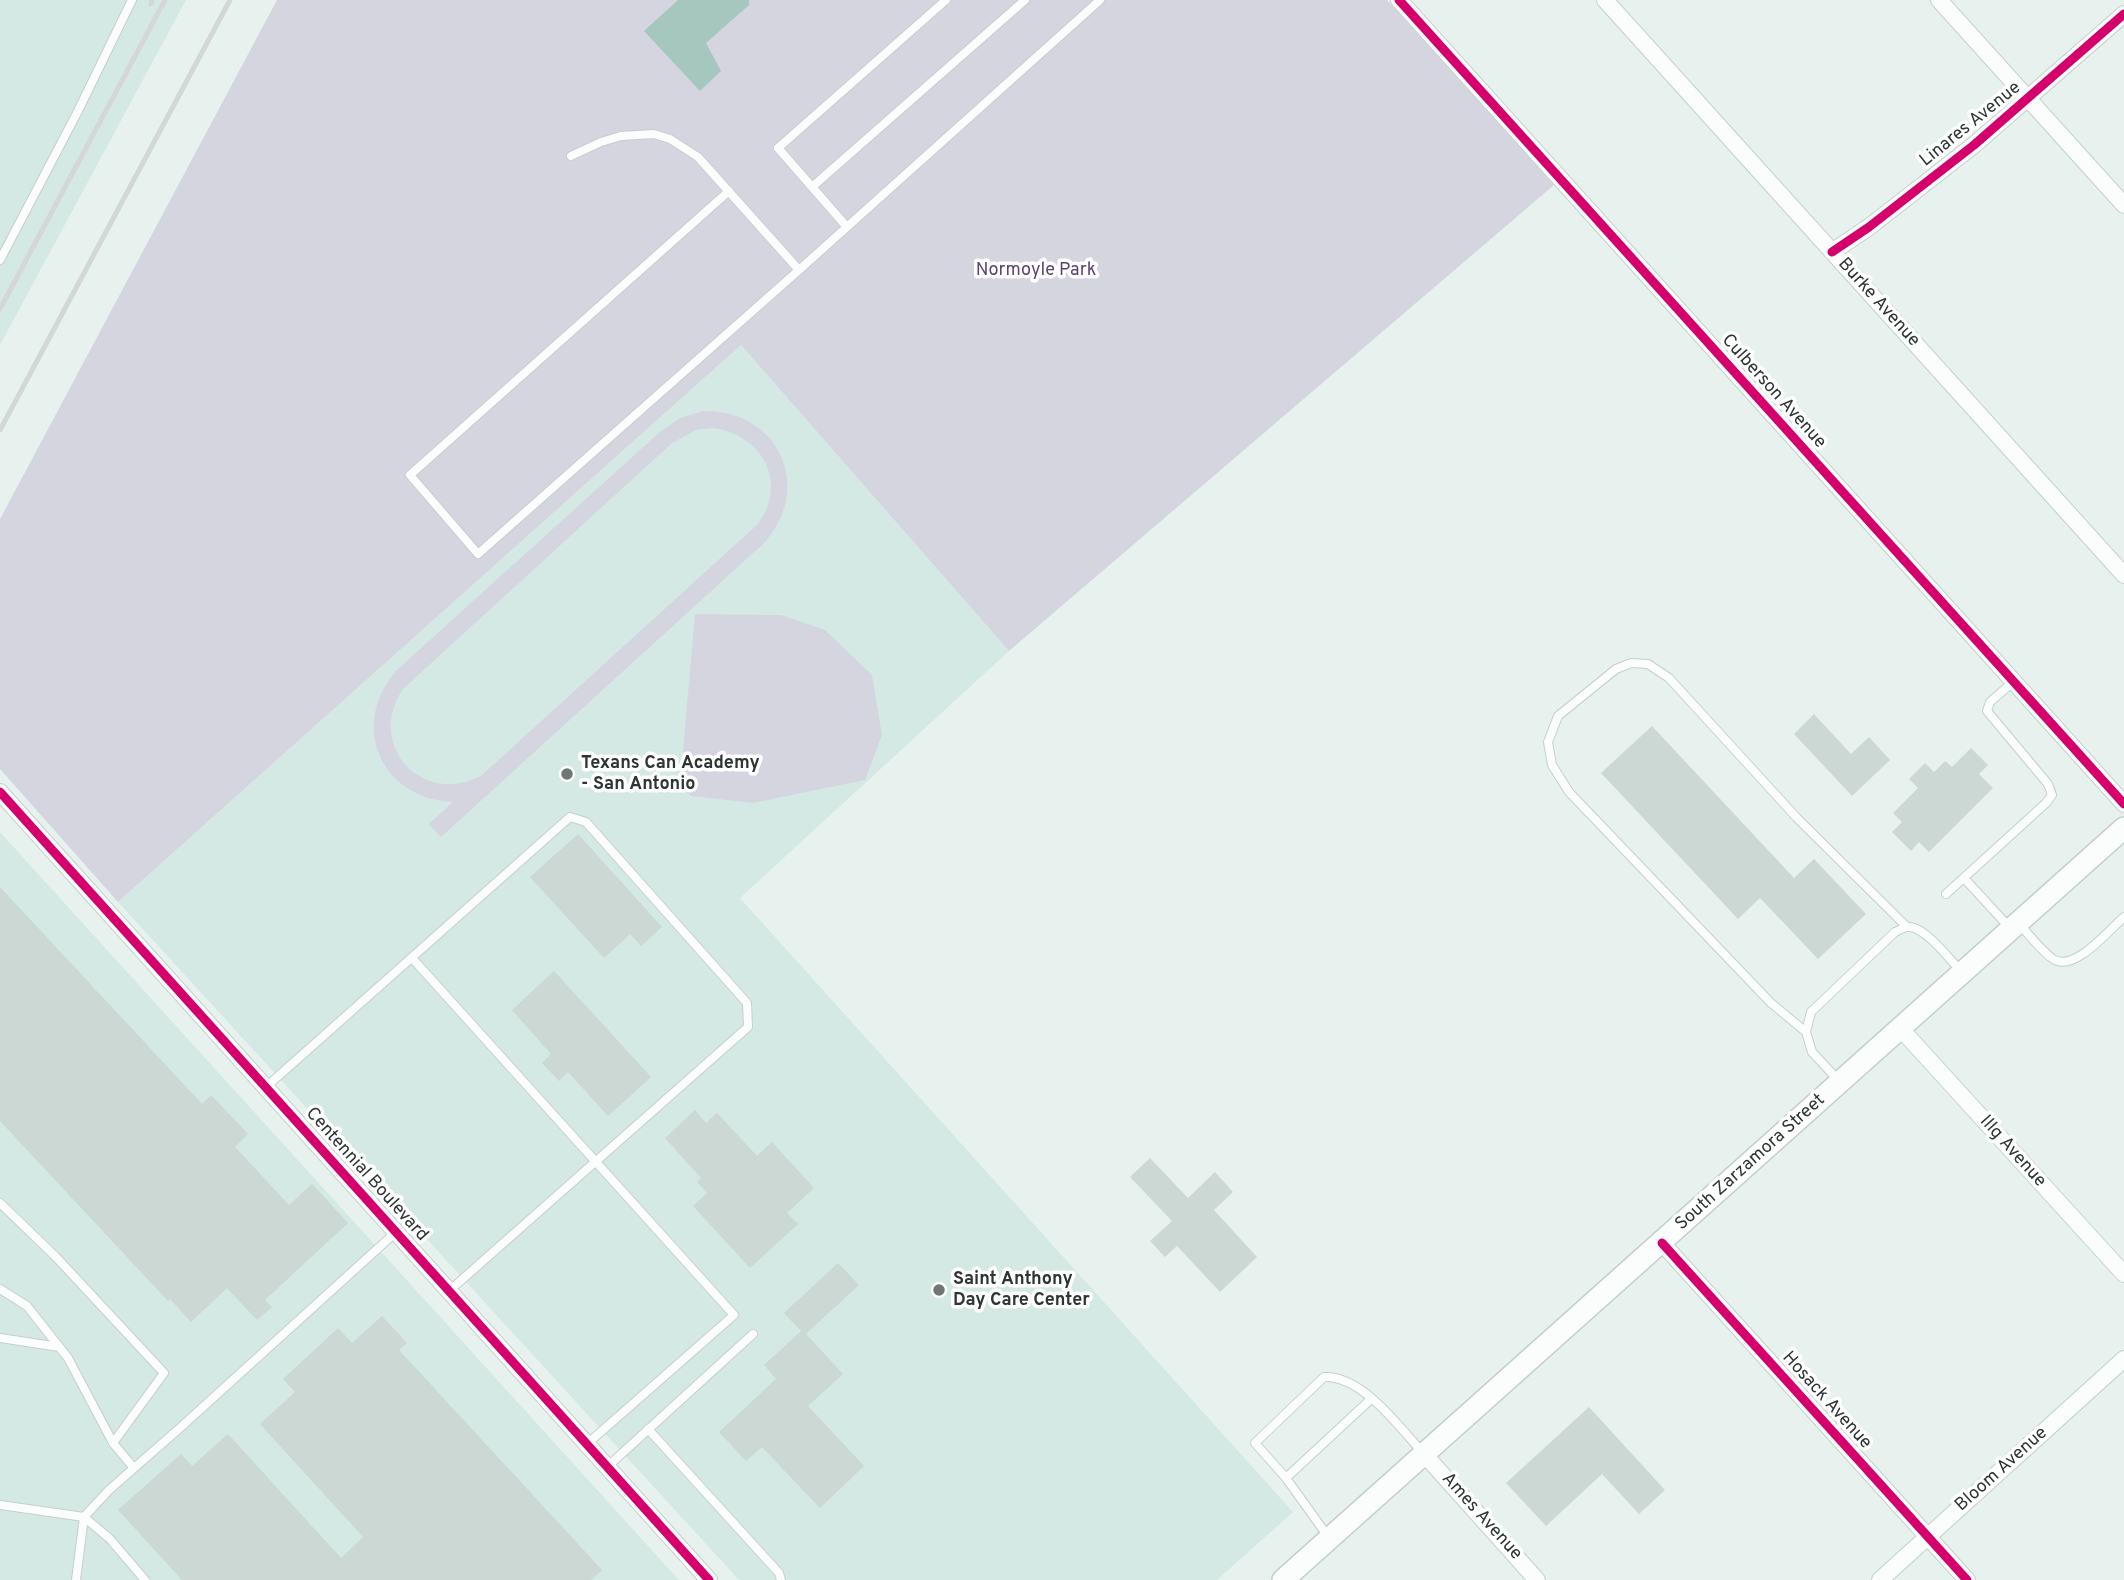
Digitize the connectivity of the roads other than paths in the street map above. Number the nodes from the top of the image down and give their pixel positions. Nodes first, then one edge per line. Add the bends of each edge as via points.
1 (132, 0) edge
2 (946, 0) edge
3 (1025, 0) edge
4 (1100, 0) edge
5 (1399, 0) edge
6 (1605, 0) edge
7 (1939, 0) edge
8 (2124, 14) edge
9 (2028, 99) junction
10 (571, 156) dead end
11 (812, 187) junction
12 (729, 191) junction
13 (2124, 205) edge
14 (847, 227) junction
15 (1832, 252) junction
16 (0, 260) edge
17 (799, 270) junction
18 (2124, 575) edge
19 (2014, 682) junction
20 (0, 792) edge
21 (2124, 804) edge
22 (2124, 828) edge
23 (1964, 878) junction
24 (1946, 894) dead end
25 (2124, 917) edge
26 (1906, 926) junction
27 (2015, 926) junction
28 (412, 958) junction
29 (1963, 973) junction
30 (1901, 1029) junction
31 (1807, 1032) junction
32 (1841, 1083) junction
33 (266, 1087) junction
34 (596, 1162) junction
35 (0, 1203) edge
36 (396, 1232) junction
37 (1661, 1243) junction
38 (2124, 1274) edge
39 (0, 1289) edge
40 (449, 1291) junction
41 (753, 1334) dead end
42 (0, 1338) edge
43 (60, 1347) junction
44 (2124, 1359) edge
45 (1371, 1399) junction
46 (648, 1429) junction
47 (113, 1443) junction
48 (587, 1444) junction
49 (1424, 1454) junction
50 (133, 1467) junction
51 (607, 1467) junction
52 (1286, 1478) junction
53 (0, 1505) edge
54 (84, 1517) junction
55 (1928, 1537) junction
56 (1329, 1538) junction
57 (76, 1580) edge
58 (145, 1580) edge
59 (709, 1580) edge
60 (781, 1580) edge
61 (1283, 1580) edge
62 (1538, 1580) edge
63 (1880, 1580) edge
64 (1967, 1580) edge

1 - 16 lane
2 - 11 lane via 778,148
3 - 11 lane
4 - 14 lane
5 - 19 street, Culberson Avenue
6 - 15 street, Burke Avenue
7 - 9 street
8 - 9 street, Linares Avenue
9 - 13 street
9 - 15 street, Linares Avenue
10 - 12 lane via 621,136 654,134 685,146
11 - 14 lane
12 - 17 lane
12 - 17 lane via 410,475 478,554
14 - 17 lane
15 - 18 street, Burke Avenue
19 - 21 street, Culberson Avenue
19 - 23 lane via 1990,702 1987,711 2048,784 2052,795
20 - 33 street, Centennial Boulevard
22 - 27 main road, South Zarzamora Street
23 - 24 lane
23 - 27 lane
25 - 27 lane via 2082,955 2061,962
26 - 29 lane via 1935,943
26 - 31 lane via 1811,1012
26 - 31 lane via 1797,818 1669,678 1648,664 1616,668 1558,716 1548,742 1552,765 1569,792 1771,1003
27 - 29 main road, South Zarzamora Street
28 - 33 lane
28 - 34 lane
28 - 34 lane via 570,817 586,822 747,1003 748,1027
29 - 30 main road, South Zarzamora Street
30 - 32 main road, South Zarzamora Street
30 - 38 street, Illg Avenue
31 - 32 lane via 1812,1052
32 - 37 main road, South Zarzamora Street
33 - 36 street, Centennial Boulevard
34 - 40 lane
34 - 48 lane via 734,1315
35 - 47 lane via 164,1373
36 - 40 street, Centennial Boulevard
36 - 50 lane
37 - 49 main road, South Zarzamora Street
37 - 55 street, Hosack Avenue
39 - 43 lane via 27,1306
40 - 48 street, Centennial Boulevard
41 - 46 lane
42 - 43 lane
43 - 47 lane
44 - 55 street, Bloom Avenue
45 - 49 lane
45 - 52 lane
45 - 52 lane via 1348,1381 1324,1377 1255,1443
46 - 51 lane
46 - 60 lane
47 - 50 lane
48 - 51 street, Centennial Boulevard
49 - 56 main road, South Zarzamora Street
49 - 62 street, Ames Avenue
50 - 54 lane
51 - 59 street, Centennial Boulevard
52 - 56 lane
53 - 54 lane
54 - 57 lane
54 - 58 lane
55 - 63 street, Bloom Avenue
55 - 64 street, Hosack Avenue
56 - 61 main road, South Zarzamora Street

